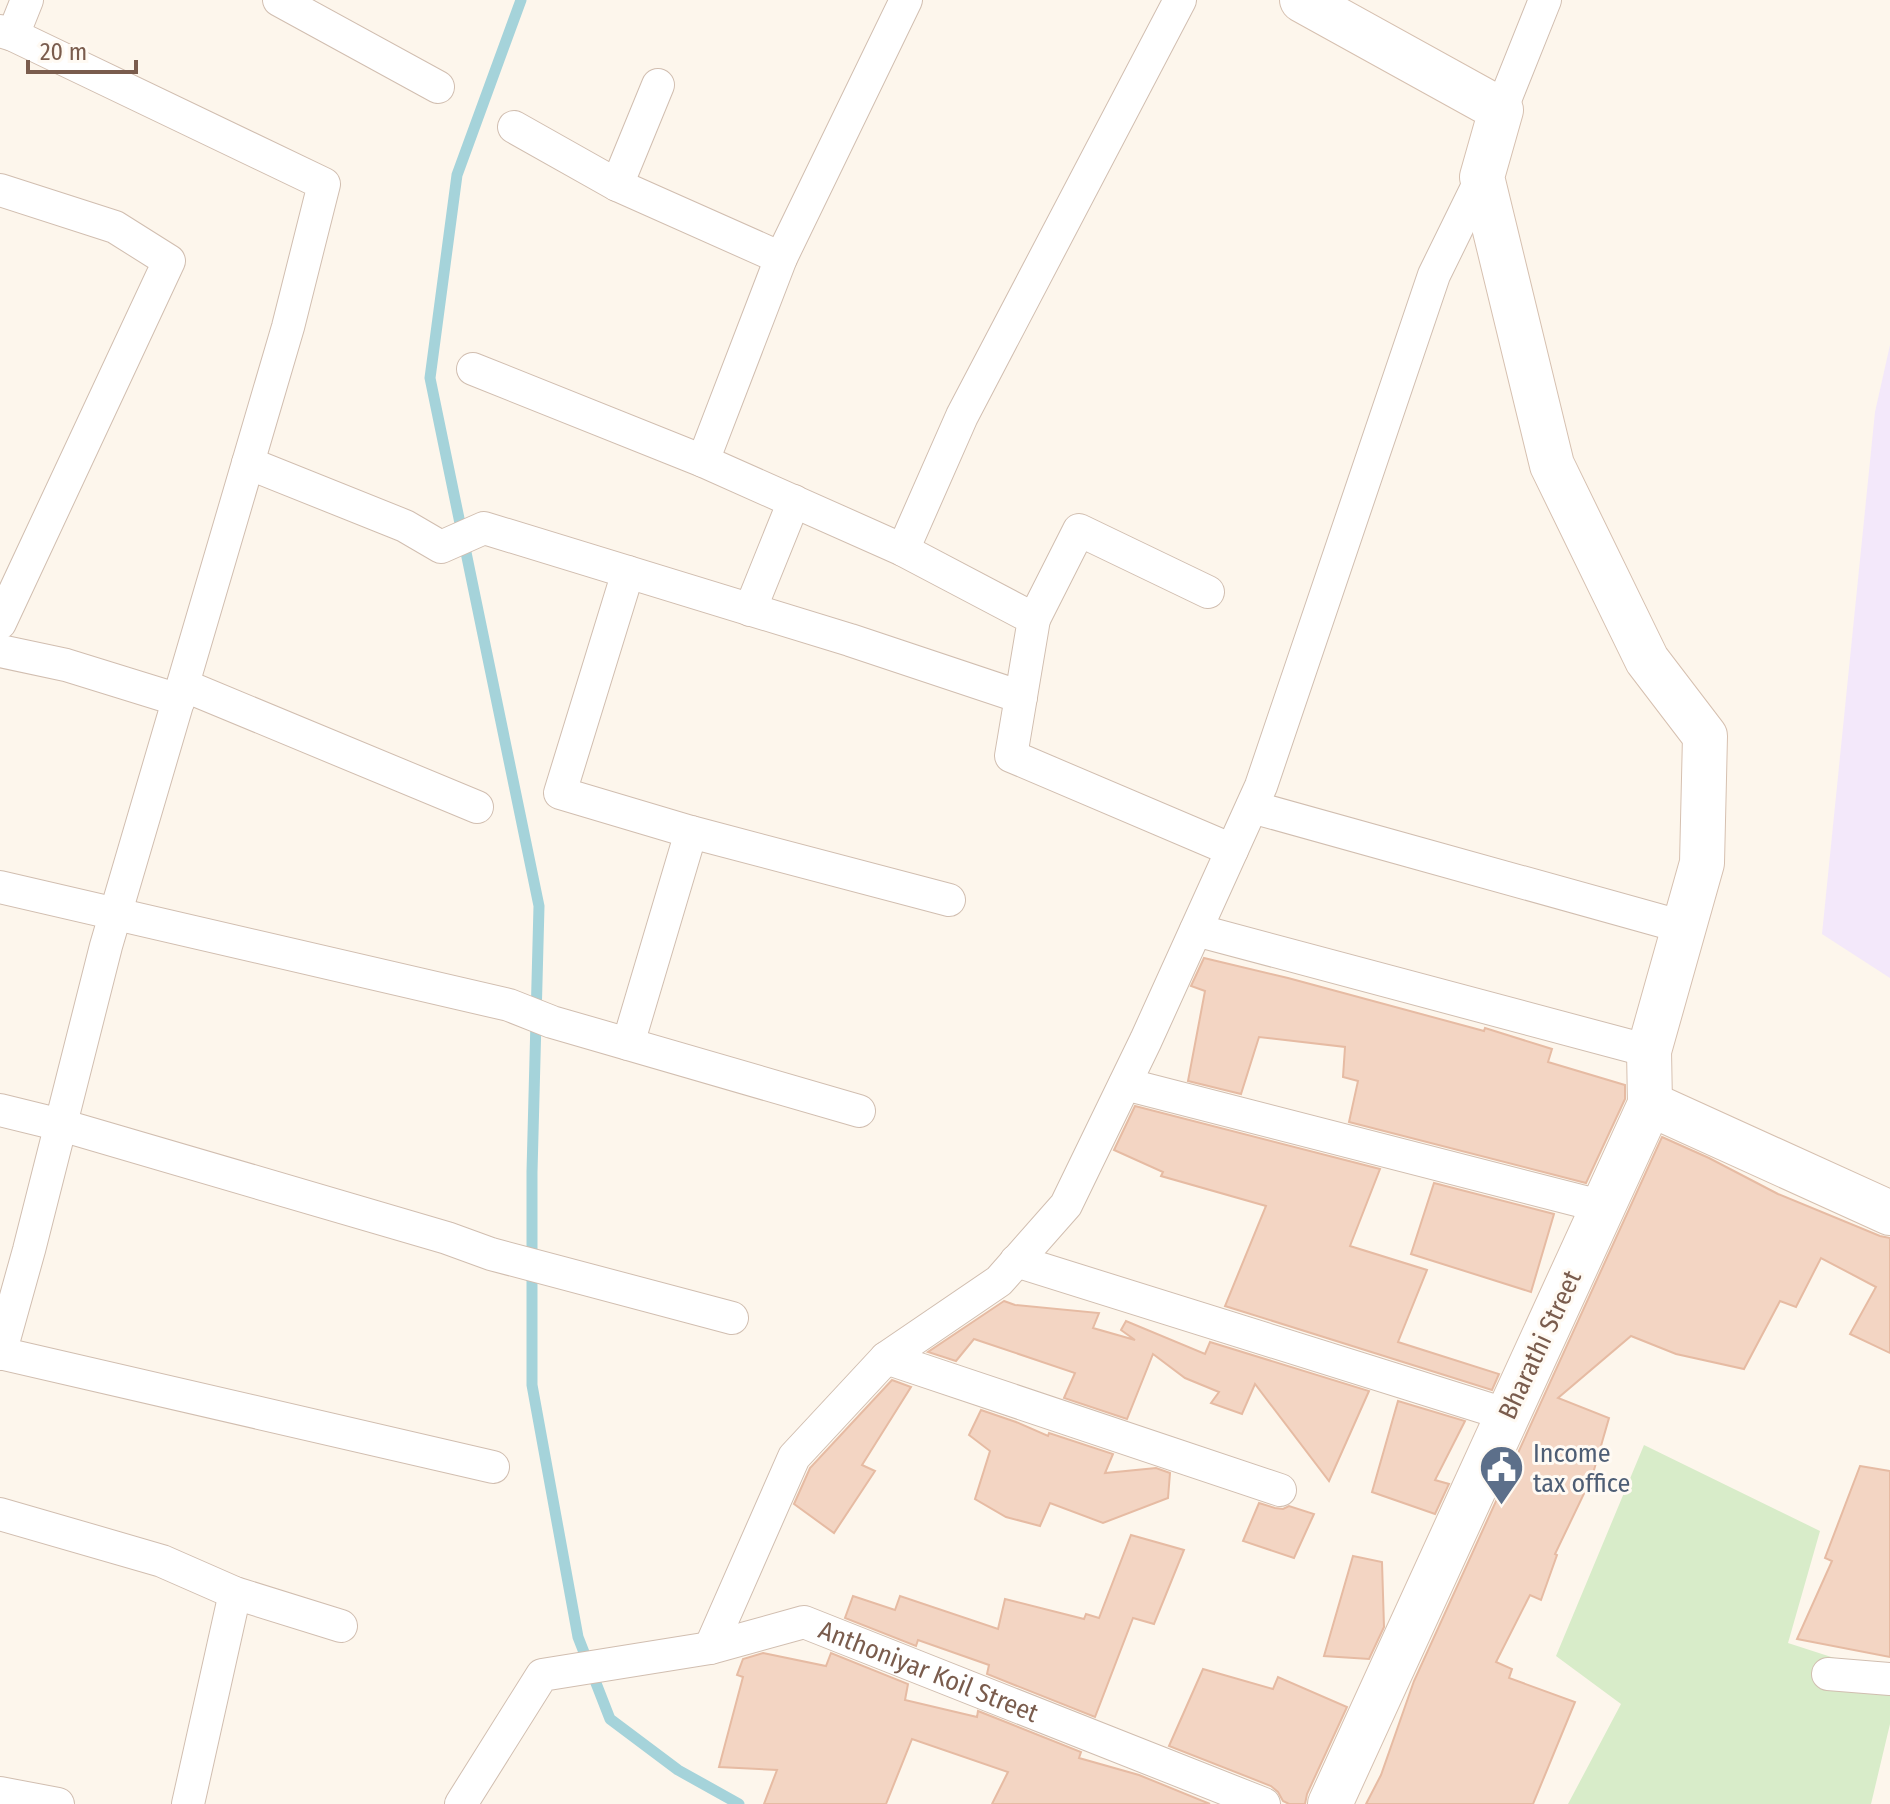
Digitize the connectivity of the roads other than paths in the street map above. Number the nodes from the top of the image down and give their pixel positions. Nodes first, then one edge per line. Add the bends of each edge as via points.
1 (27, 0) edge
2 (279, 0) edge
3 (906, 0) edge
4 (1180, 0) edge
5 (1302, 0) edge
6 (1545, 0) edge
7 (7, 33) edge
8 (658, 85) dead end
9 (438, 87) dead end
10 (1501, 110) junction
11 (514, 127) dead end
12 (1482, 177) junction
13 (617, 185) junction
14 (0, 190) edge
15 (781, 258) junction
16 (473, 369) dead end
17 (703, 461) junction
18 (248, 463) junction
19 (794, 501) junction
20 (903, 550) junction
21 (628, 572) junction
22 (1208, 592) dead end
23 (750, 610) junction
24 (1034, 619) junction
25 (0, 623) edge
26 (0, 651) edge
27 (181, 692) junction
28 (1021, 697) junction
29 (477, 807) dead end
30 (1252, 807) junction
31 (691, 832) junction
32 (1232, 850) junction
33 (0, 887) edge
34 (949, 900) dead end
35 (116, 913) junction
36 (1683, 927) junction
37 (1196, 930) junction
38 (628, 1044) junction
39 (1649, 1051) junction
40 (1125, 1084) junction
41 (1650, 1104) junction
42 (0, 1110) edge
43 (859, 1111) dead end
44 (61, 1125) junction
45 (1604, 1207) junction
46 (1890, 1213) edge
47 (1016, 1261) junction
48 (732, 1318) dead end
49 (0, 1353) edge
50 (886, 1358) junction
51 (1508, 1415) junction
52 (493, 1467) dead end
53 (1280, 1490) dead end
54 (0, 1514) edge
55 (235, 1593) junction
56 (341, 1626) dead end
57 (710, 1648) junction
58 (1828, 1674) dead end
59 (1890, 1679) edge
60 (0, 1793) edge
61 (58, 1804) edge
62 (188, 1804) edge
63 (461, 1804) edge
64 (1264, 1804) edge
65 (1330, 1804) edge

1 - 7 street
2 - 9 street
3 - 15 street
4 - 20 street via 962,416
5 - 10 street
6 - 10 street
7 - 18 street via 324,184
8 - 13 street
10 - 12 street
11 - 13 street
12 - 30 street via 1434,275
12 - 36 street via 1552,465 1647,660 1705,736 1702,863
13 - 15 street
14 - 25 street via 115,227 169,261
15 - 17 street
16 - 17 street
17 - 19 street
18 - 21 street via 405,526 441,547 484,528
18 - 27 street
19 - 20 street
19 - 23 street
20 - 24 street
21 - 23 street
21 - 31 street via 560,793
22 - 24 street via 1079,530
23 - 28 street
24 - 28 street
26 - 27 street
27 - 29 street
27 - 35 street
28 - 32 street via 1011,756
30 - 32 street
30 - 36 street
31 - 34 street
31 - 38 street
32 - 37 street
33 - 35 street
35 - 38 street via 509,1005
35 - 44 street
36 - 39 street
37 - 39 street
37 - 40 street
38 - 43 street
39 - 41 street
40 - 45 street
40 - 47 street via 1066,1205
41 - 45 street, Bharathi Street
41 - 46 street
42 - 44 street
44 - 48 street via 491,1254
44 - 49 street
45 - 51 street, Bharathi Street
47 - 50 street via 999,1281
47 - 51 street
49 - 52 street
50 - 53 street
50 - 57 street via 794,1457
51 - 65 street, Bharathi Street
54 - 55 street via 162,1561
55 - 56 street
55 - 62 street
57 - 63 street, Anthoniyar Koil Street via 542,1675
57 - 64 street, Anthoniyar Koil Street via 804,1622
58 - 59 street
60 - 61 street

